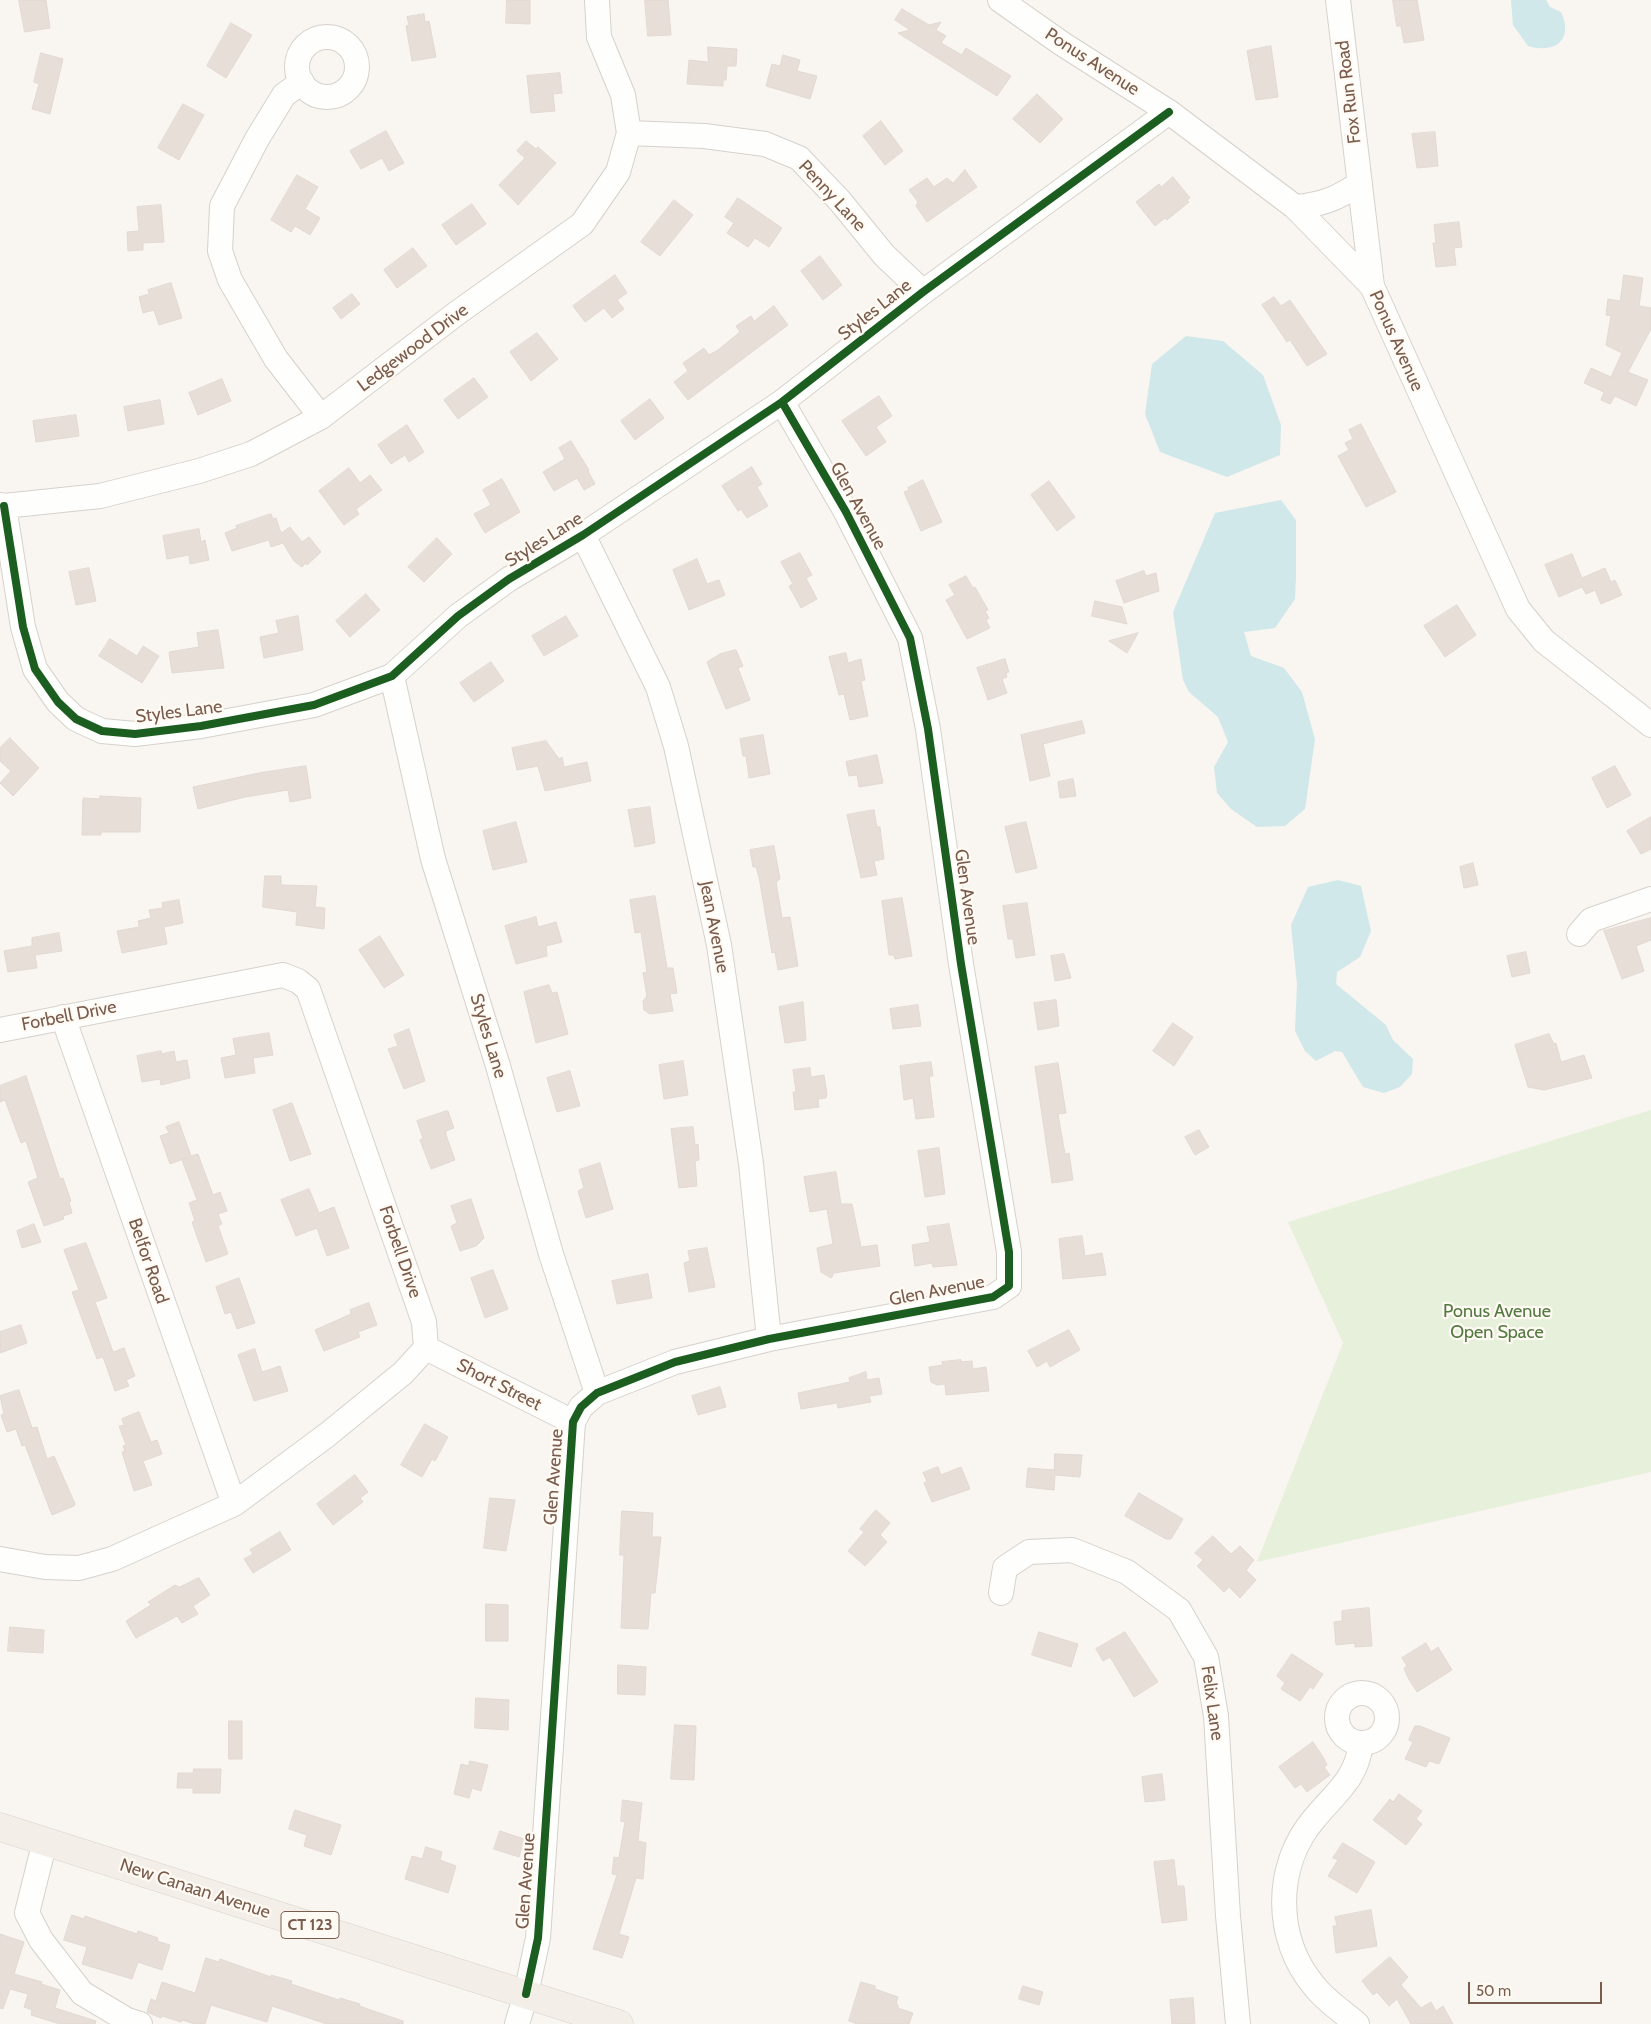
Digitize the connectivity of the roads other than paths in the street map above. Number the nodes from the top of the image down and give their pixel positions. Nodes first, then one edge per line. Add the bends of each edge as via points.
1 (597, 0) edge
2 (1000, 0) edge
3 (1338, 0) edge
4 (302, 82) dead end
5 (1170, 112) junction
6 (629, 133) junction
7 (1360, 183) junction
8 (1296, 208) junction
9 (1372, 286) junction
10 (923, 292) junction
11 (782, 402) junction
12 (321, 417) junction
13 (2, 505) edge
14 (583, 535) junction
15 (392, 676) junction
16 (1651, 725) edge
17 (1651, 899) edge
18 (1579, 934) dead end
19 (63, 1018) junction
20 (0, 1030) edge
21 (769, 1339) junction
22 (426, 1348) junction
23 (597, 1393) junction
24 (572, 1422) junction
25 (234, 1504) junction
26 (0, 1559) edge
27 (1002, 1593) dead end
28 (1362, 1744) dead end
29 (0, 1826) edge
30 (45, 1841) junction
31 (526, 1994) junction
32 (140, 2024) edge
33 (517, 2024) edge
34 (619, 2024) edge
35 (1238, 2024) edge
36 (1358, 2024) edge

1 - 6 street, Ledgewood Drive via 599,37 624,95
2 - 5 street, Ponus Avenue
3 - 7 street, Fox Run Road
4 - 12 street via 284,95 222,206 220,251 230,280 276,359
5 - 8 street, Ponus Avenue
5 - 10 street, Styles Lane
6 - 10 street, Penny Lane via 704,136 765,144 800,158 884,255
6 - 12 street, Ledgewood Drive via 618,172 582,224 457,313
7 - 8 street via 1340,197 1317,206
7 - 9 street, Fox Run Road
8 - 9 street, Ponus Avenue
9 - 16 street, Ponus Avenue via 1518,609 1544,641
10 - 11 street, Styles Lane
11 - 14 street, Styles Lane
11 - 21 street, Glen Avenue via 850,520 910,638 928,728 961,964 1009,1252 1010,1286 993,1297
12 - 13 street, Ledgewood Drive via 251,454 200,471 100,496
13 - 15 street, Styles Lane via 23,627 35,669 58,702 76,719 102,730 135,734 201,726 314,705
14 - 15 street, Styles Lane via 510,579 458,616
14 - 21 street, Jean Avenue via 658,687 676,746 719,945 751,1164
15 - 23 street, Styles Lane via 433,859 498,1066 551,1254
17 - 18 street via 1591,920
19 - 20 street, Forbell Drive
19 - 22 street, Forbell Drive via 282,974 308,989 424,1322
19 - 25 street, Belfor Road
21 - 23 street, Glen Avenue via 675,1362
22 - 24 street, Short Street
22 - 25 street via 403,1372 327,1435
23 - 24 street, Glen Avenue via 581,1407
24 - 31 street, Glen Avenue via 538,1938
25 - 26 street via 112,1559 79,1568 45,1567
27 - 35 street, Felix Lane via 1005,1568 1029,1552 1072,1550 1127,1572 1179,1610 1206,1657 1217,1725
28 - 36 street via 1359,1762 1350,1778 1312,1820 1294,1850 1284,1893 1288,1934 1302,1969 1315,1988
29 - 30 main road, New Canaan Avenue / CT 123
30 - 31 main road, New Canaan Avenue / CT 123
30 - 32 street via 27,1914 42,1940 82,1993 127,2020
31 - 33 street, Glen Avenue
31 - 34 main road, New Canaan Avenue / CT 123

